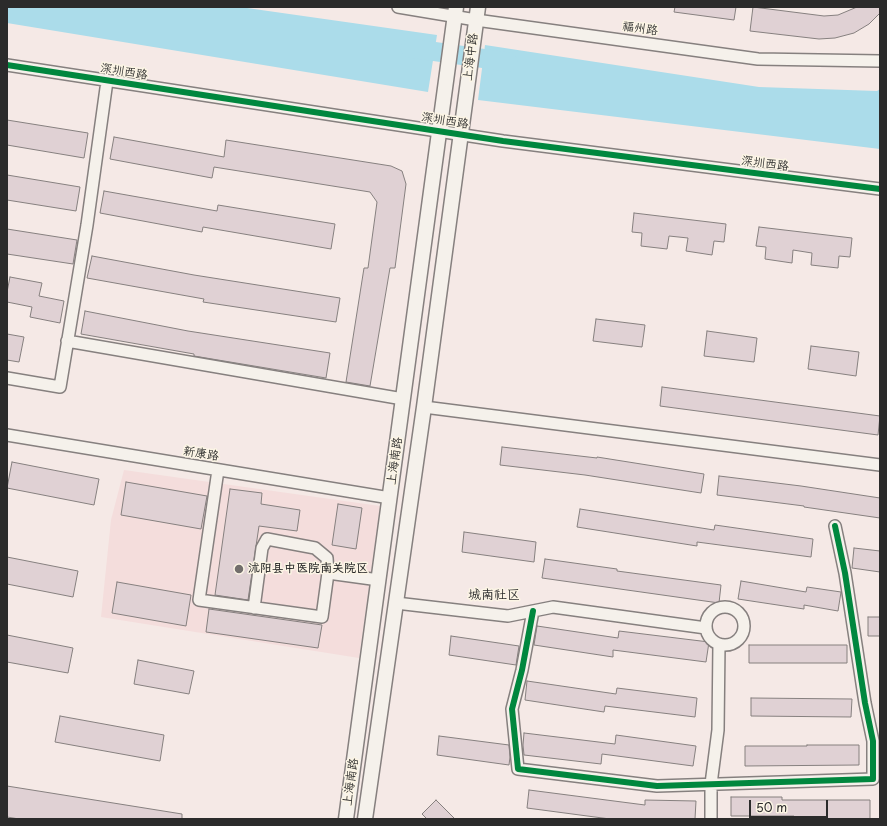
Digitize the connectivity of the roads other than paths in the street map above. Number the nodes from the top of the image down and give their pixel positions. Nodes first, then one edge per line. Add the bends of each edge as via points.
1 (398, 7) edge
2 (455, 16) edge
3 (476, 19) edge
4 (878, 59) edge
5 (7, 65) edge
6 (107, 81) junction
7 (443, 103) joint
8 (465, 107) joint
9 (439, 132) junction
10 (460, 135) junction
11 (880, 190) edge
12 (67, 341) junction
13 (7, 378) edge
14 (403, 399) junction
15 (424, 407) junction
16 (7, 435) edge
17 (880, 465) edge
18 (218, 470) junction
19 (390, 498) junction
20 (835, 526) dead end
21 (328, 573) junction
22 (379, 580) junction
23 (396, 603) junction
24 (254, 608) junction
25 (534, 611) junction
26 (706, 628) junction
27 (719, 644) junction
28 (710, 784) junction
29 (346, 819) edge
30 (365, 819) edge
31 (712, 819) edge

1 - 2 street, 福州路
2 - 3 street, 福州路
2 - 7 main road, 上海中路
3 - 4 street, 福州路 via 758,59
3 - 8 main road, 上海中路
5 - 6 street, 深圳西路
6 - 9 street, 深圳西路
6 - 12 street via 87,225
7 - 9 main road, 上海南路
8 - 10 main road, 上海南路
9 - 10 street, 深圳西路
9 - 14 main road, 上海南路
10 - 11 street, 深圳西路
10 - 15 main road, 上海南路
12 - 13 street via 60,387
12 - 14 street
14 - 19 main road, 上海南路
15 - 17 street
15 - 23 main road, 上海南路
16 - 18 street, 新康路
18 - 19 street, 新康路
18 - 24 street via 199,600
19 - 22 main road, 上海南路
20 - 28 street via 845,572 865,703 874,740 874,778
21 - 22 street
21 - 24 street via 322,617
21 - 24 street via 327,558 315,548 267,539 262,548
22 - 29 main road, 上海南路
23 - 25 street via 508,616
23 - 30 main road, 上海南路
25 - 26 street via 553,607
25 - 28 street via 512,709 518,769 657,786
26 - 27 street via 710,638
26 - 27 street via 709,615 719,607 732,608 742,616 742,634 732,643
27 - 28 street via 718,730
28 - 31 street

